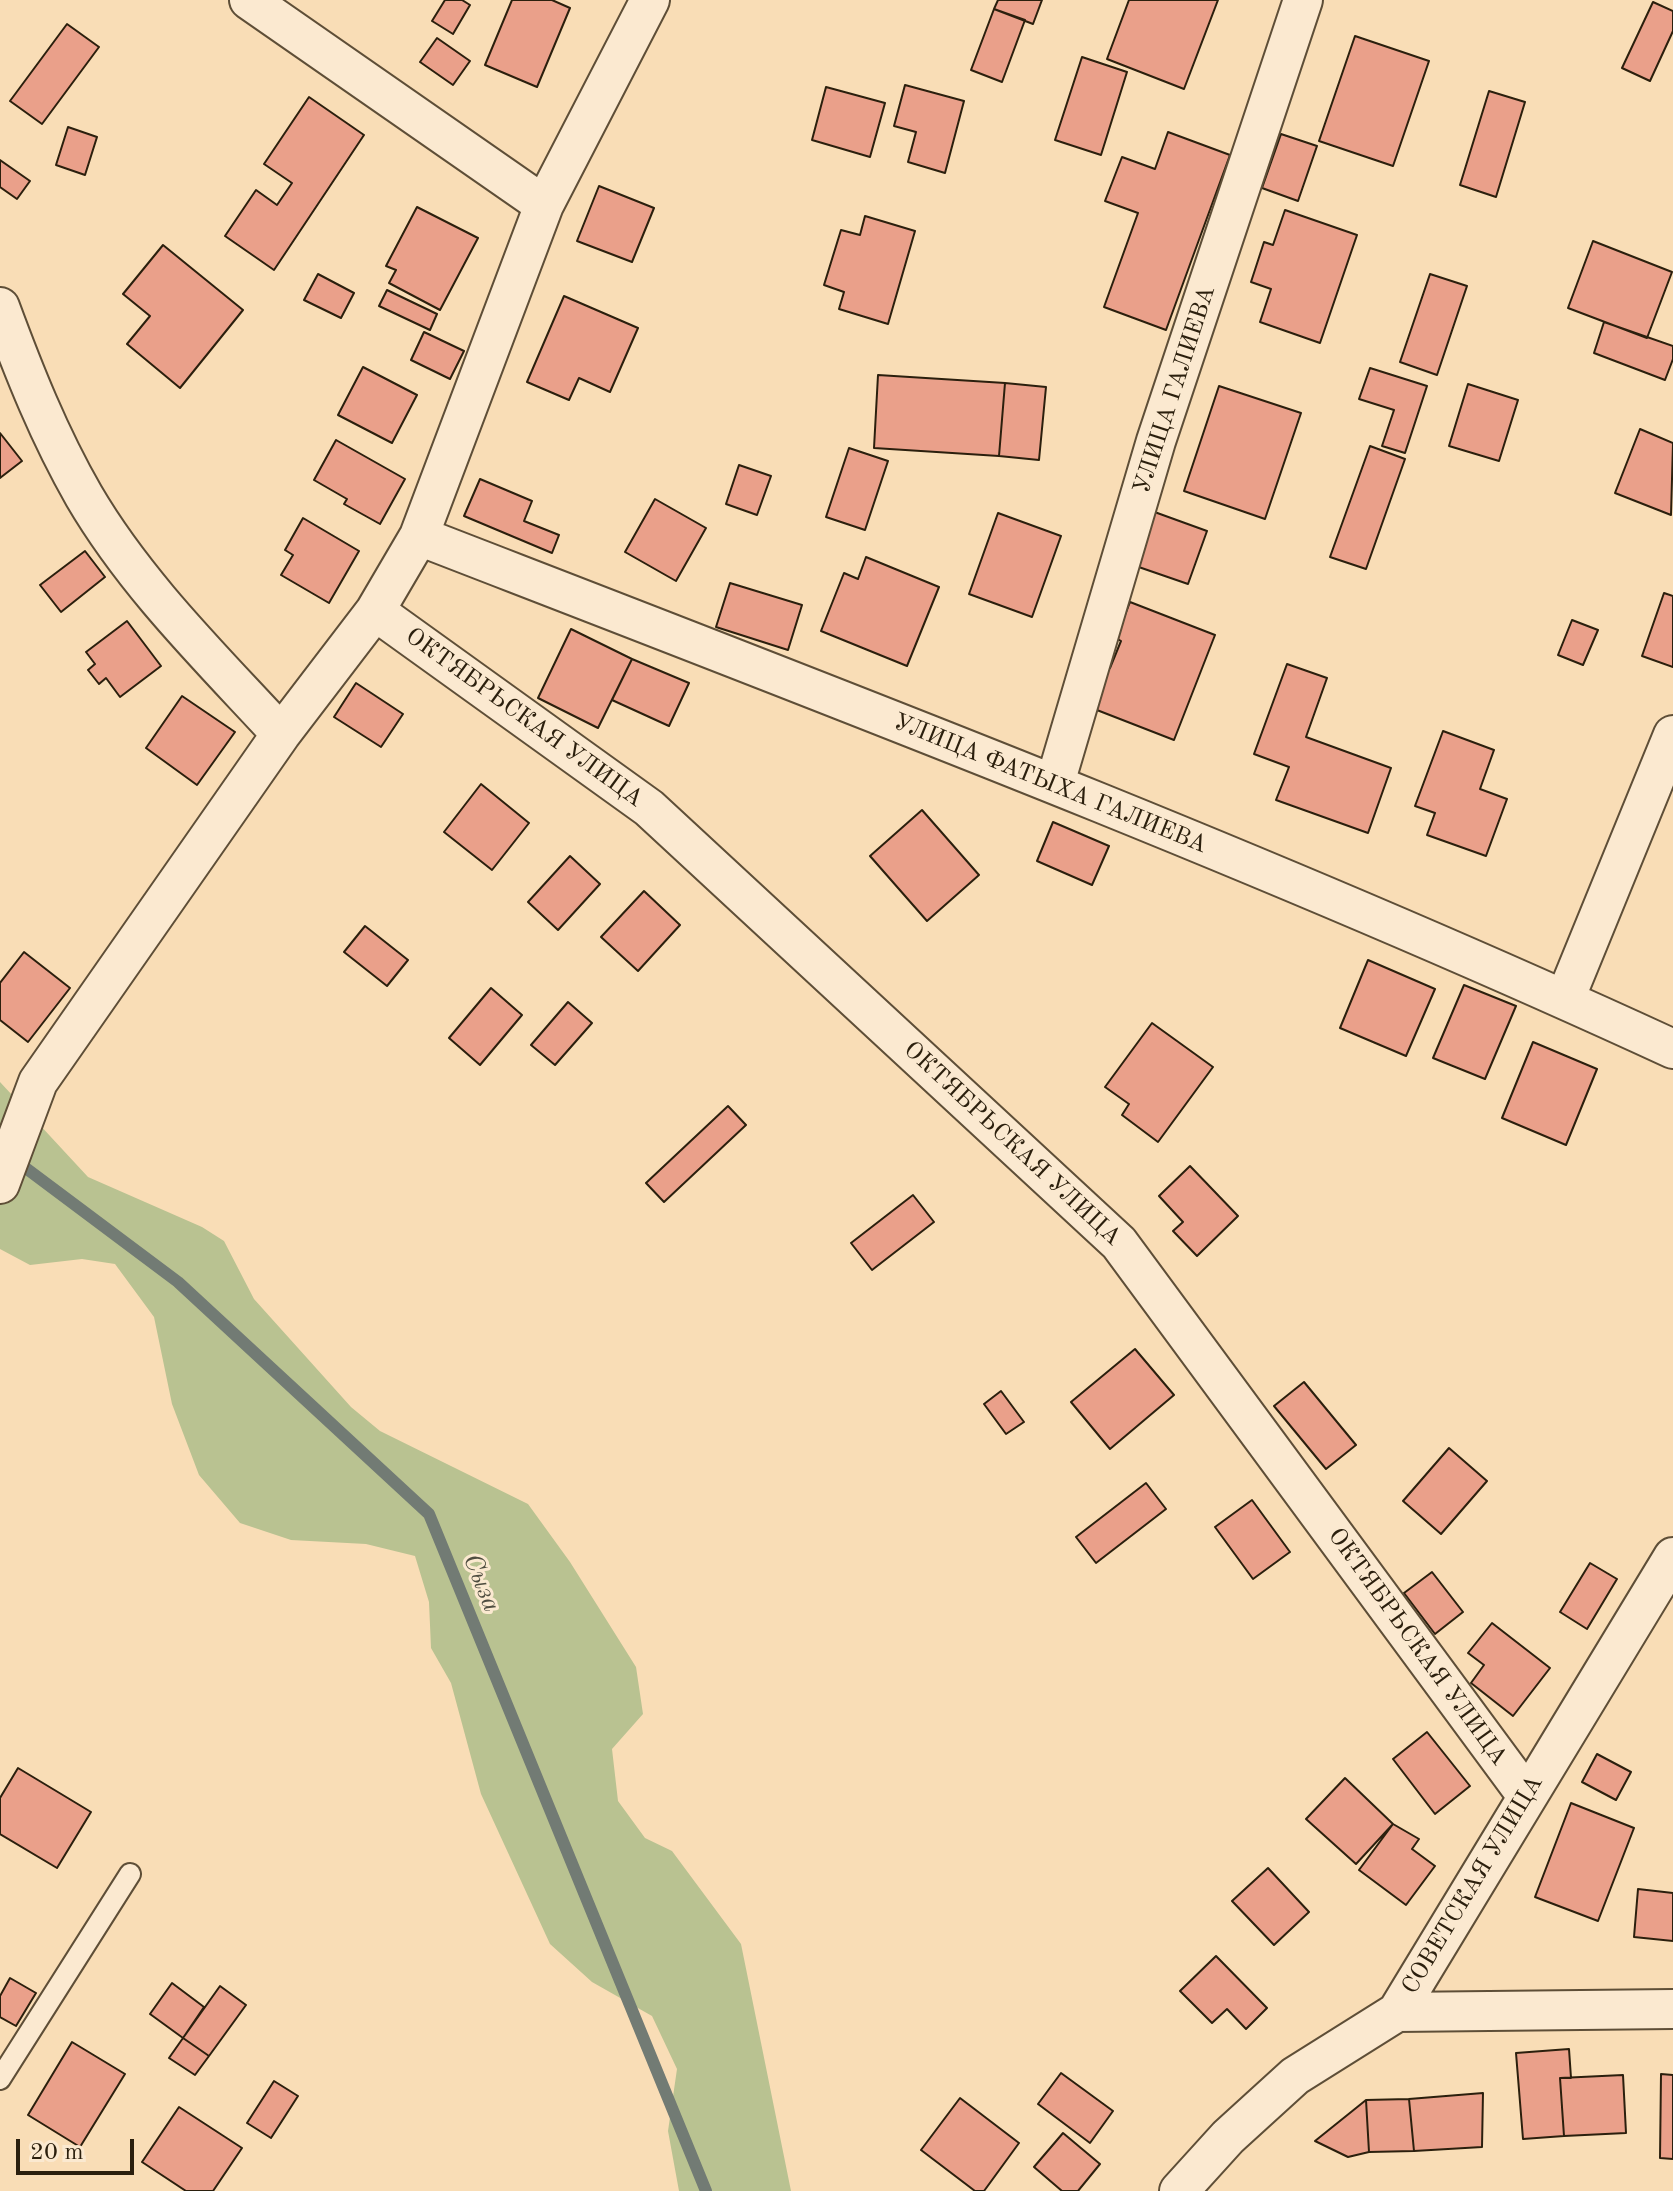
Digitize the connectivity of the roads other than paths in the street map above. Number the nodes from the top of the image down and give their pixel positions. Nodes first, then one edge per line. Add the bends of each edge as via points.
1 (249, 0) edge
2 (650, 0) edge
3 (1303, 0) edge
4 (544, 205) junction
5 (0, 307) edge
6 (419, 536) junction
7 (375, 611) junction
8 (281, 734) junction
9 (1673, 735) edge
10 (1055, 783) junction
11 (1565, 999) junction
12 (1673, 1049) edge
13 (0, 1184) edge
14 (1673, 1557) edge
15 (1527, 1796) junction
16 (130, 1874) dead end
17 (1673, 2009) edge
18 (1397, 2012) junction
19 (0, 2079) edge
20 (1179, 2191) edge

1 - 4 street
2 - 4 street
3 - 10 street, УЛИЦА ГАЛИЕВА via 1156,441
4 - 6 street
5 - 8 street via 34,399 85,498 159,601
6 - 7 street
6 - 10 street, УЛИЦА ФАТЫХА ГАЛИЕВА
7 - 8 street
7 - 15 street, ОКТЯБРЬСКАЯ УЛИЦА via 649,808 1119,1243
8 - 13 street via 38,1082
9 - 11 street
10 - 11 street, УЛИЦА ФАТЫХА ГАЛИЕВА
11 - 12 street, УЛИЦА ФАТЫХА ГАЛИЕВА
14 - 15 street, СОВЕТСКАЯ УЛИЦА
15 - 18 street, СОВЕТСКАЯ УЛИЦА
16 - 19 lane
17 - 18 street
18 - 20 street, СОВЕТСКАЯ УЛИЦА via 1295,2076

